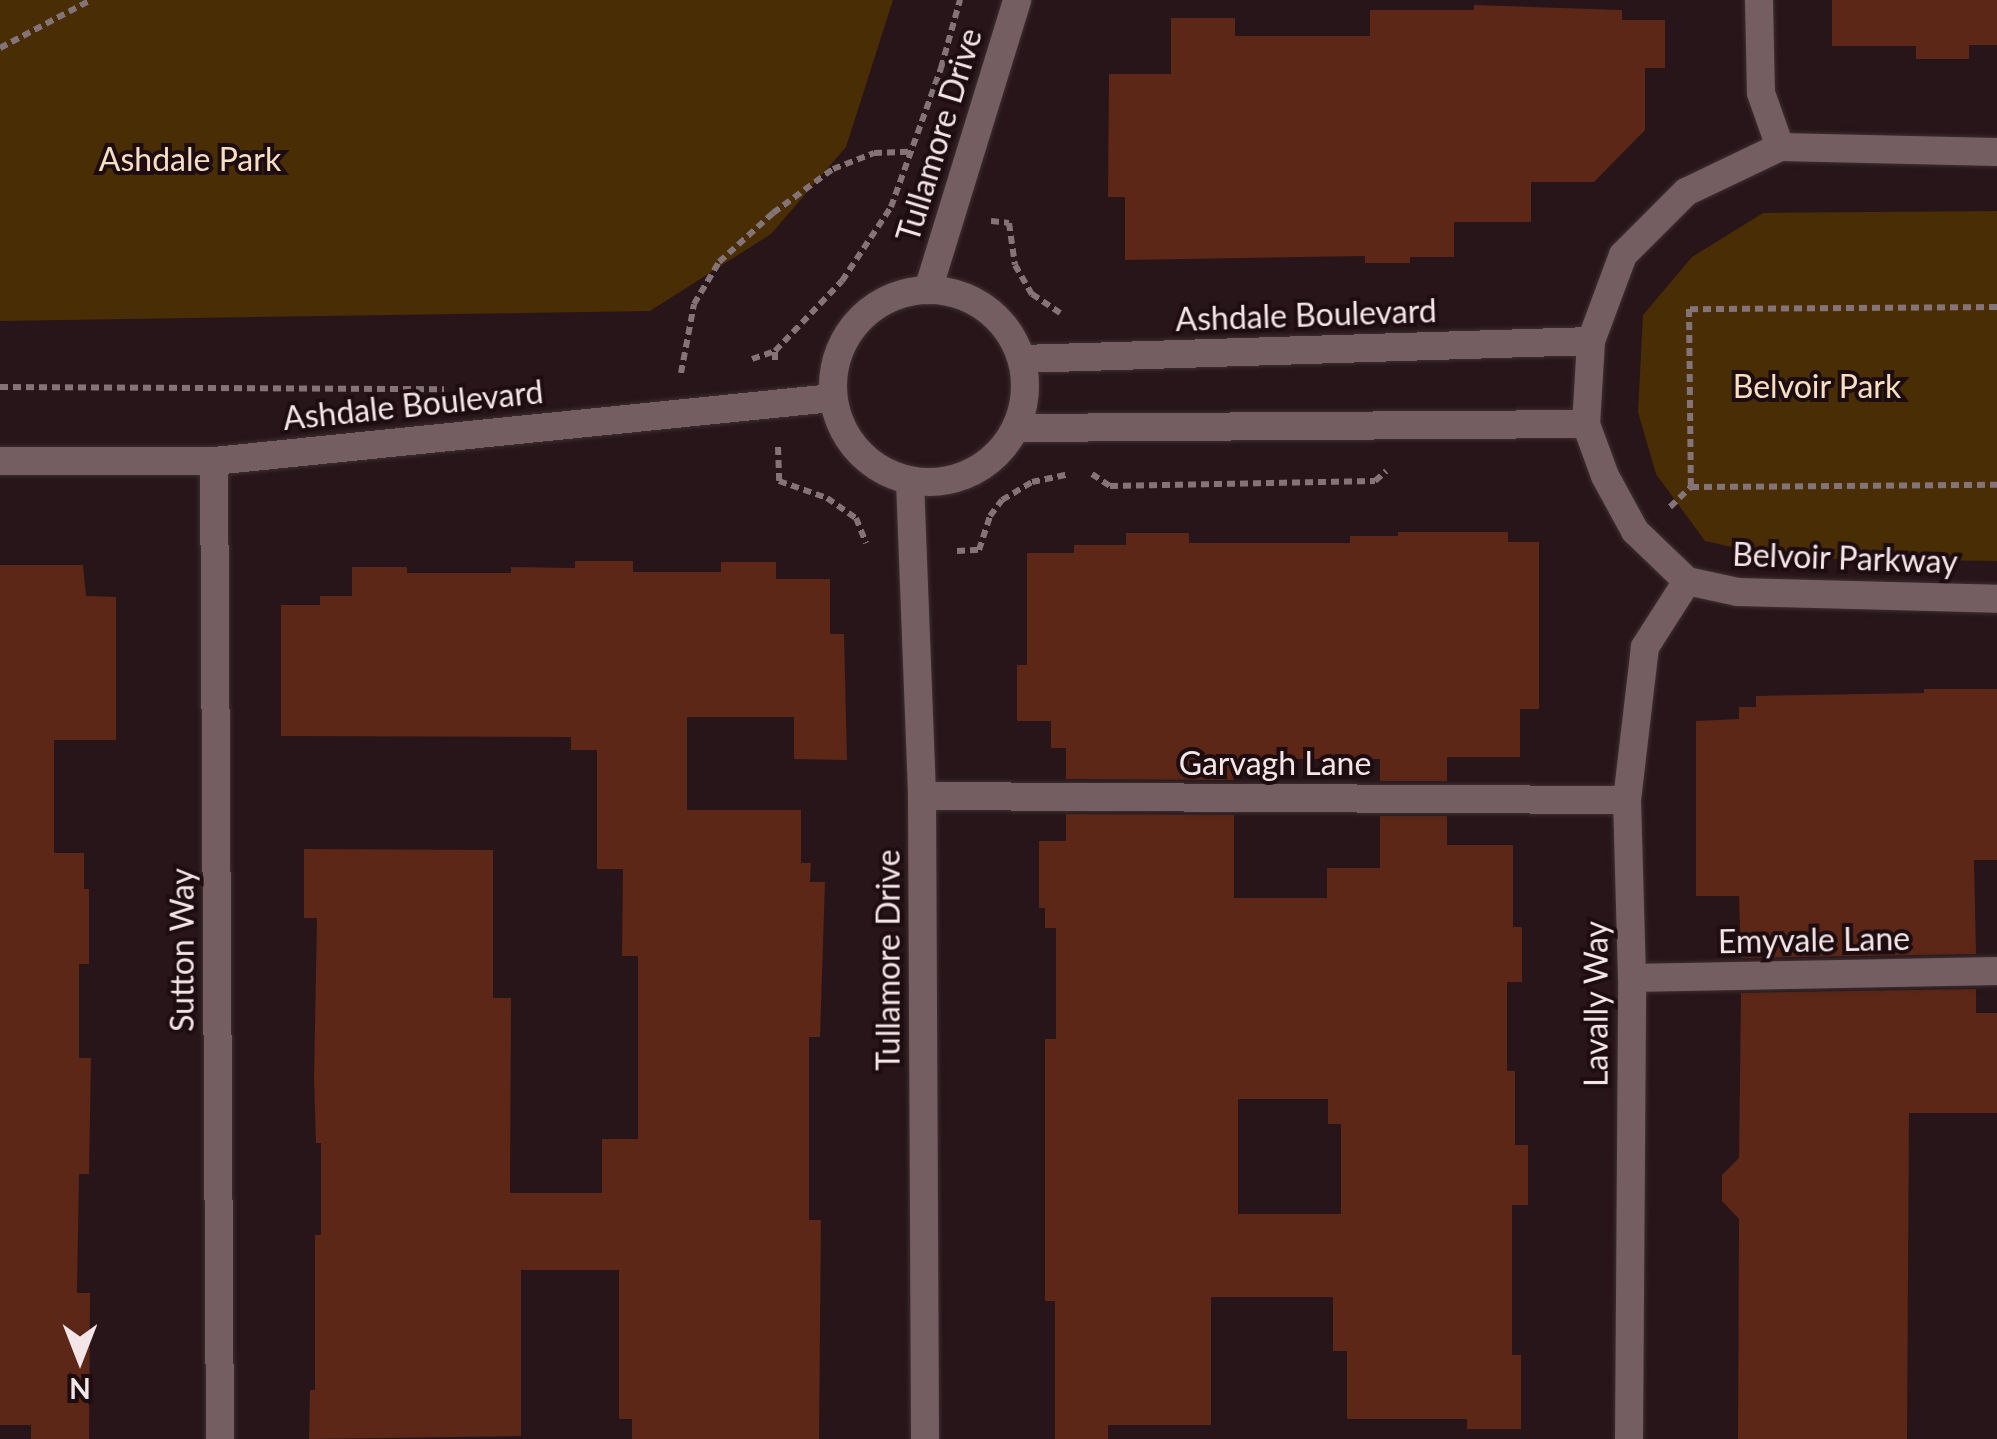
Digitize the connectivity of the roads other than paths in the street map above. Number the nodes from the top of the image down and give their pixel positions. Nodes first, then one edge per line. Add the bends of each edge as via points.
1 (1017, 0) edge
2 (1759, 0) edge
3 (1780, 146) junction
4 (1997, 152) edge
5 (928, 290) junction
6 (1592, 341) junction
7 (1022, 359) junction
8 (832, 398) junction
9 (1586, 424) junction
10 (1018, 428) junction
11 (0, 461) edge
12 (214, 461) junction
13 (910, 481) junction
14 (1687, 582) junction
15 (1997, 599) edge
16 (922, 796) junction
17 (1627, 800) junction
18 (1997, 971) edge
19 (1632, 978) junction
20 (220, 1439) edge
21 (925, 1439) edge
22 (1630, 1439) edge

1 - 5 street, Tullamore Drive
2 - 3 street via 1761,93
3 - 4 street, Belvoir Parkway
3 - 6 street, Belvoir Parkway via 1686,192 1623,254
5 - 7 street via 962,296 991,312
5 - 8 street via 870,309 847,333 834,364
6 - 7 street, Ashdale Boulevard
6 - 9 street, Belvoir Parkway
7 - 10 street via 1026,392
8 - 12 street, Ashdale Boulevard
8 - 13 street via 853,447 879,470
9 - 10 street
9 - 14 street, Belvoir Parkway via 1635,531
10 - 13 street via 998,455 970,474 937,483
11 - 12 street, Ashdale Boulevard
12 - 20 street, Sutton Way
13 - 16 street, Tullamore Drive
14 - 15 street, Belvoir Parkway via 1738,592
14 - 17 street, Lavally Way via 1646,646
16 - 17 street, Garvagh Lane
16 - 21 street, Tullamore Drive
17 - 19 street, Lavally Way
18 - 19 street, Emyvale Lane
19 - 22 street, Lavally Way

